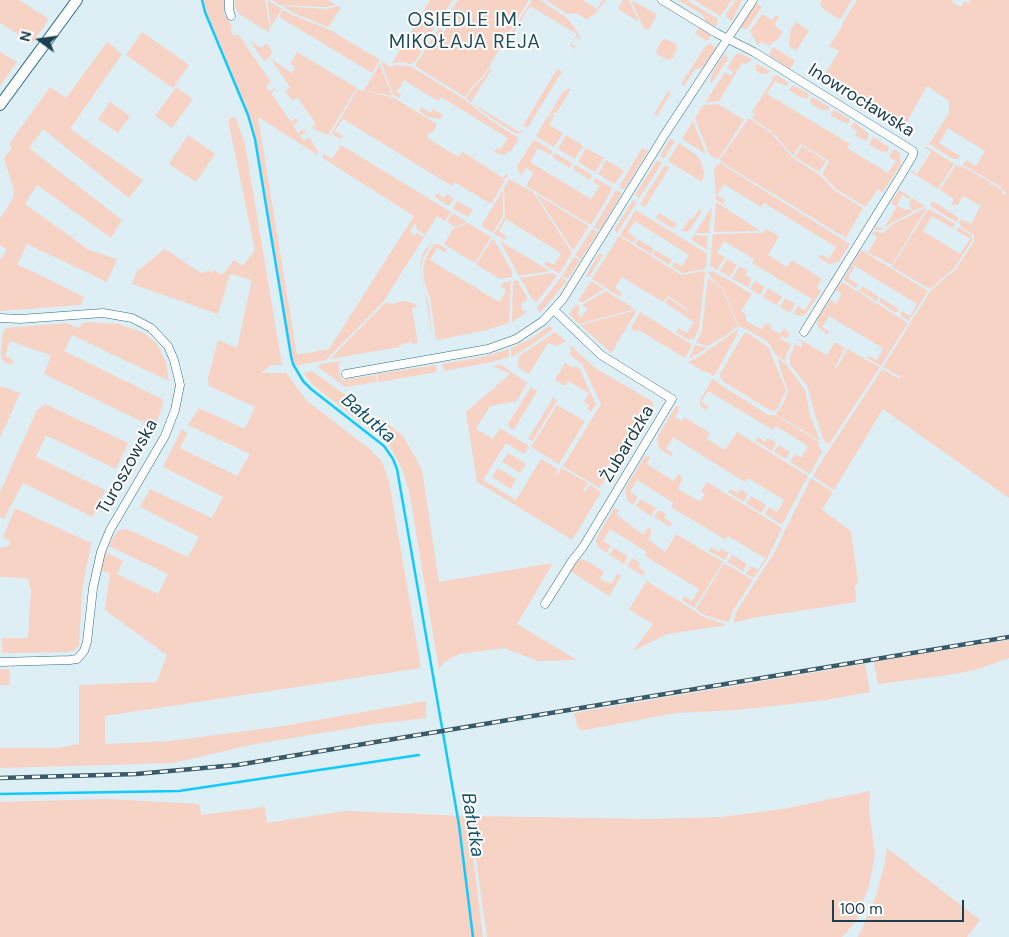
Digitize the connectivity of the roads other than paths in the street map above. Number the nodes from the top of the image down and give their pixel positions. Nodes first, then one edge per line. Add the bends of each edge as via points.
1 (77, 0) edge
2 (230, 0) edge
3 (662, 0) edge
4 (753, 0) edge
5 (231, 16) dead end
6 (728, 39) junction
7 (0, 105) edge
8 (554, 310) junction
9 (0, 318) edge
10 (804, 332) dead end
11 (346, 374) dead end
12 (545, 604) dead end
13 (0, 662) edge

1 - 7 street
2 - 5 street
3 - 6 street, Inowrocławska
4 - 6 street
6 - 8 street
6 - 10 street, Inowrocławska via 759,55 913,152
8 - 11 street via 524,334 488,349
8 - 12 street, Żubardzka via 601,355 672,399
9 - 13 street, Turoszowska via 103,313 132,318 151,328 168,346 180,379 178,399 165,436 110,530 101,552 84,651 77,659

